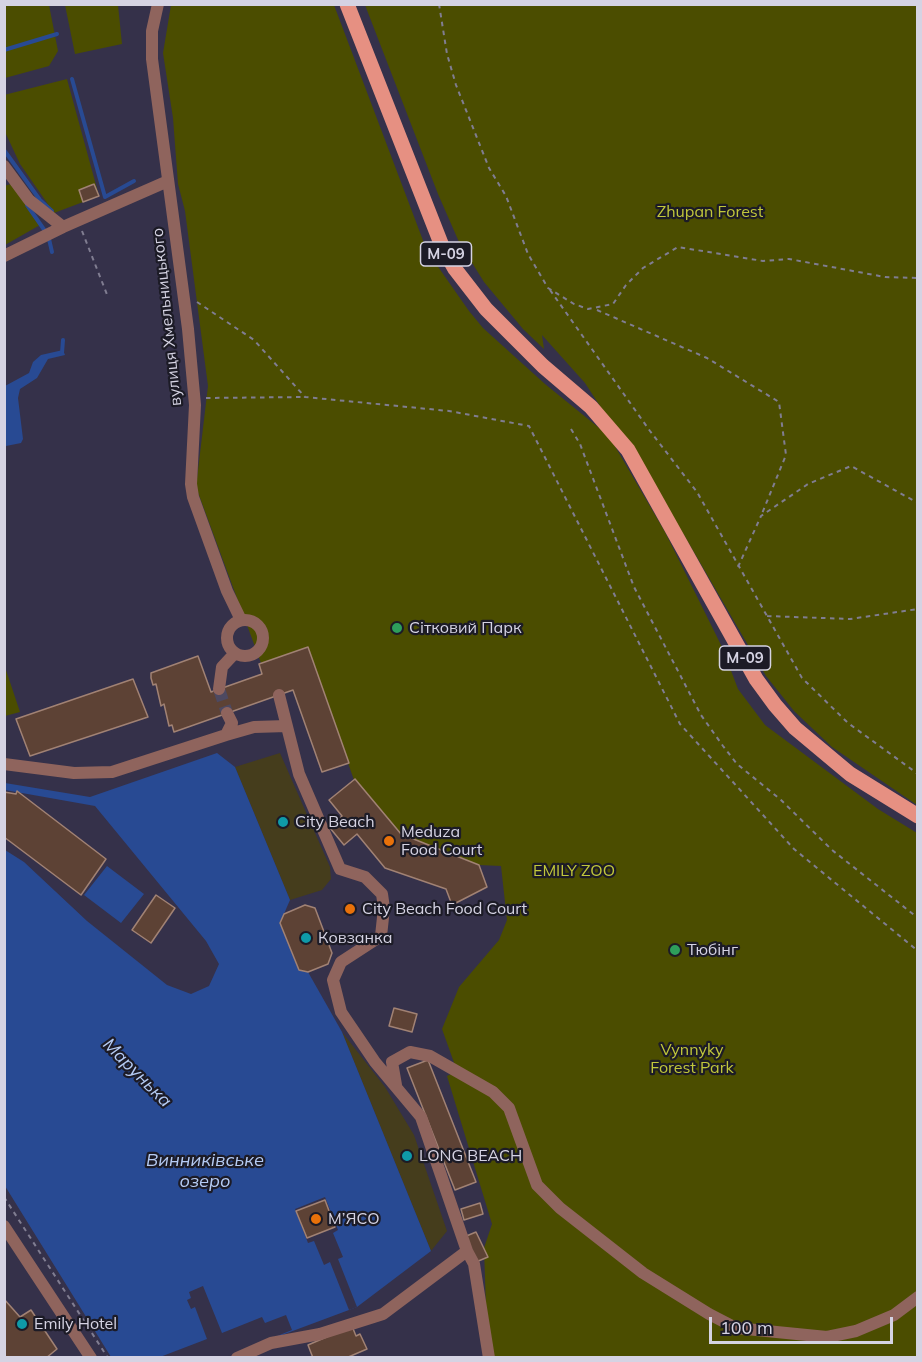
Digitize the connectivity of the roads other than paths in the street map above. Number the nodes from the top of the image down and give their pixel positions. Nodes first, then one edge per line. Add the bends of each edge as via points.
1 (158, 4) edge
2 (347, 4) edge
3 (4, 166) edge
4 (8, 180) edge
5 (168, 181) junction
6 (63, 227) junction
7 (4, 256) edge
8 (241, 620) junction
9 (235, 653) junction
10 (219, 689) tunnel mouth
11 (279, 695) dead end
12 (227, 713) tunnel mouth
13 (287, 726) junction
14 (226, 735) junction
15 (4, 764) edge
16 (918, 816) edge
17 (397, 1088) junction
18 (4, 1226) edge
19 (467, 1251) junction
20 (918, 1297) edge
21 (91, 1358) edge
22 (237, 1358) edge
23 (489, 1358) edge

1 - 5 street, вулиця Хмельницького via 152,31 152,59
2 - 16 main road, М-09 via 437,235 455,269 486,309 591,407 628,450 756,679 775,705 795,728 850,774
3 - 4 street
4 - 6 street
5 - 6 street
5 - 8 street, вулиця Хмельницького via 194,399 193,498
6 - 7 street
8 - 9 street via 228,632 228,644
8 - 9 street, вулиця Хмельницького via 260,627 263,644 251,655
9 - 10 street via 222,667
11 - 13 street
12 - 14 street via 232,723
13 - 14 street via 254,727
13 - 17 street via 299,774 340,868 365,877 382,894 381,936 341,962 333,980 342,1012
14 - 15 street via 112,772 74,773
17 - 19 street via 421,1118
17 - 20 street via 392,1062 410,1052 430,1056 494,1092 509,1108 537,1185 560,1208 643,1273 736,1328 827,1337 856,1331 894,1315
18 - 21 street
19 - 22 street via 383,1314 320,1334 271,1343
19 - 23 street via 474,1264

